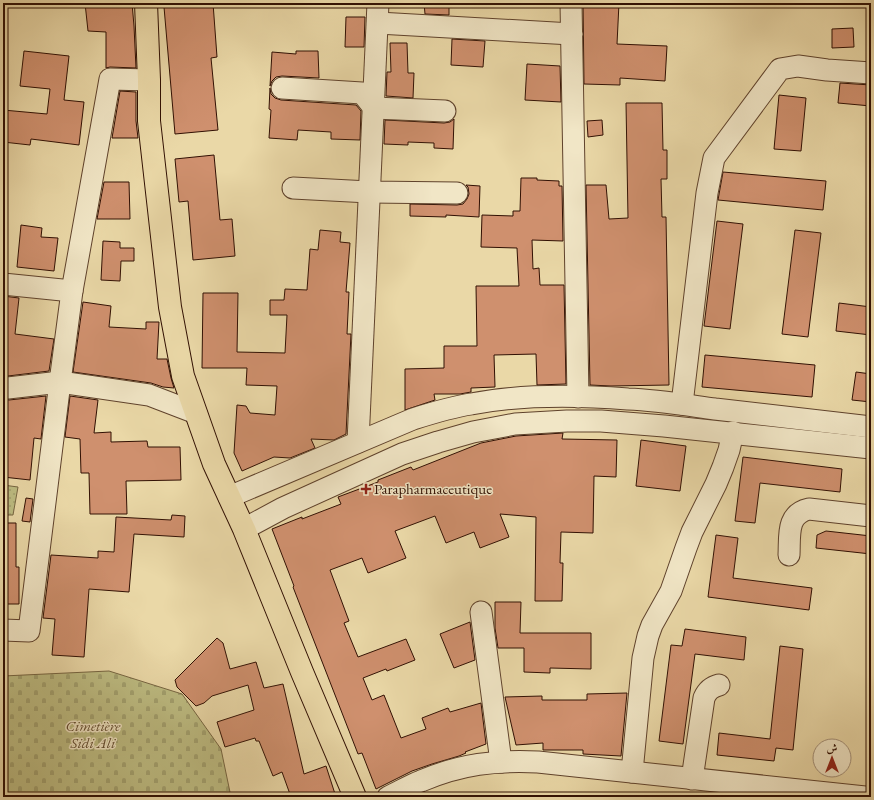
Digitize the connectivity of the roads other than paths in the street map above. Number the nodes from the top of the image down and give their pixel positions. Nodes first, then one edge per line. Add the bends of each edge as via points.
1 (146, 3) edge
2 (571, 3) edge
3 (378, 13) edge
4 (572, 34) junction
5 (871, 73) edge
6 (149, 80) junction
7 (282, 88) dead end
8 (374, 108) junction
9 (446, 110) dead end
10 (293, 188) dead end
11 (369, 192) junction
12 (457, 193) dead end
13 (3, 284) edge
14 (72, 292) junction
15 (60, 382) junction
16 (3, 387) edge
17 (578, 397) junction
18 (682, 404) junction
19 (713, 409) junction
20 (196, 413) junction
21 (871, 428) edge
22 (710, 430) junction
23 (733, 432) junction
24 (352, 444) junction
25 (871, 448) edge
26 (357, 474) junction
27 (229, 497) junction
28 (871, 516) edge
29 (244, 529) junction
30 (789, 555) dead end
31 (481, 612) dead end
32 (3, 630) edge
33 (719, 685) dead end
34 (501, 762) junction
35 (632, 772) junction
36 (692, 779) junction
37 (355, 797) edge
38 (388, 797) edge
39 (865, 797) edge

1 - 6 main road
2 - 4 street
3 - 4 street
3 - 8 street
4 - 17 street
5 - 18 street via 798,66 780,69 714,158 707,193
6 - 14 street via 110,79
6 - 20 main road via 149,121 170,307 183,376
7 - 8 street via 362,93
8 - 9 street
8 - 11 street
10 - 11 street
11 - 12 street
11 - 24 street
13 - 14 street
14 - 15 street
15 - 16 street
15 - 20 street via 149,395
15 - 32 street via 29,631
17 - 18 street
17 - 24 street via 515,398 471,404 413,419
18 - 19 street
19 - 21 street
19 - 22 street
20 - 27 main road
22 - 23 street
22 - 26 street via 601,422 514,424 438,442 402,454
23 - 25 street
23 - 35 street via 724,468 692,532 671,591 648,636 643,658
24 - 26 street
24 - 27 street
26 - 29 street
27 - 29 main road
28 - 30 street via 803,510 791,524
29 - 37 main road
31 - 34 street
33 - 36 street via 710,689 704,698
34 - 35 street via 538,762
34 - 38 street via 466,766 443,772
35 - 36 street
36 - 39 street

